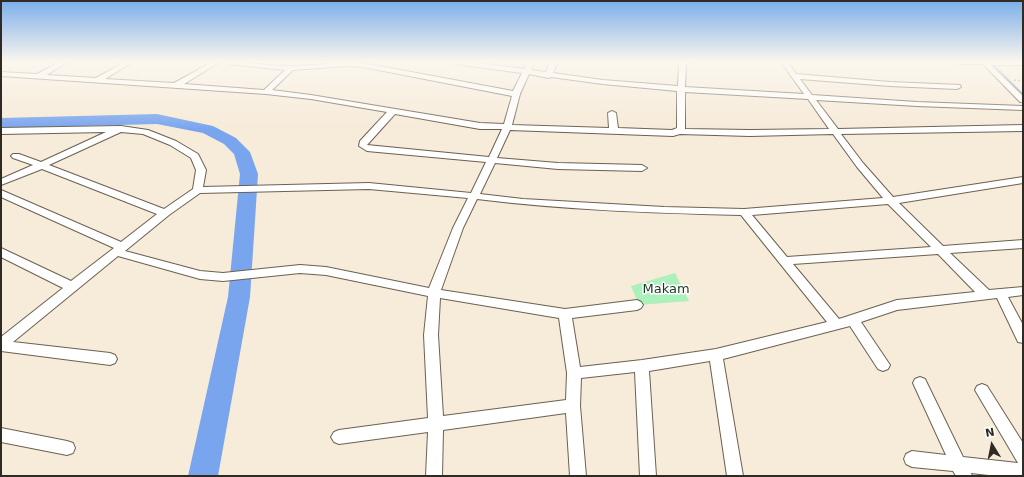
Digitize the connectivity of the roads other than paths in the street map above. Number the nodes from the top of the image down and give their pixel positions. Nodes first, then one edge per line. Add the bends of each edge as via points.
1 (148, 84) edge
2 (178, 84) edge
3 (274, 84) edge
4 (465, 84) edge
5 (520, 84) edge
6 (633, 84) edge
7 (681, 84) edge
8 (802, 84) edge
9 (894, 84) edge
10 (1008, 84) edge
11 (175, 86) junction
12 (957, 88) dead end
13 (681, 89) junction
14 (266, 92) junction
15 (516, 94) junction
16 (812, 97) junction
17 (1022, 97) edge
18 (1023, 108) edge
19 (393, 111) junction
20 (612, 113) dead end
21 (507, 128) junction
22 (1023, 128) edge
23 (121, 129) junction
24 (1, 131) edge
25 (680, 131) junction
26 (614, 132) junction
27 (835, 132) junction
28 (16, 156) dead end
29 (492, 160) junction
30 (42, 166) junction
31 (642, 168) dead end
32 (1023, 180) edge
33 (1, 182) edge
34 (198, 190) junction
35 (1, 193) edge
36 (474, 196) junction
37 (890, 200) junction
38 (744, 212) junction
39 (165, 213) junction
40 (1023, 244) edge
41 (119, 250) junction
42 (939, 250) junction
43 (1, 252) edge
44 (785, 262) junction
45 (72, 287) junction
46 (1023, 291) edge
47 (434, 293) junction
48 (1000, 293) junction
49 (986, 295) junction
50 (637, 306) dead end
51 (565, 314) junction
52 (852, 319) junction
53 (836, 325) junction
54 (1023, 338) edge
55 (1, 345) edge
56 (716, 355) junction
57 (110, 359) dead end
58 (883, 365) dead end
59 (642, 366) junction
60 (574, 373) junction
61 (920, 383) dead end
62 (982, 390) dead end
63 (572, 406) junction
64 (436, 425) junction
65 (1, 435) edge
66 (339, 437) dead end
67 (67, 448) dead end
68 (1023, 457) edge
69 (912, 459) dead end
70 (962, 470) edge
71 (1023, 471) edge
72 (434, 476) edge
73 (578, 476) edge
74 (648, 476) edge
75 (735, 476) edge

1 - 11 street
2 - 11 street
3 - 14 street
4 - 15 street
5 - 15 street
6 - 13 street
7 - 13 street
8 - 16 street
9 - 12 street
10 - 17 street
11 - 14 street
13 - 16 street
13 - 25 street
14 - 19 street
15 - 21 street
16 - 18 street
16 - 27 street
19 - 21 street via 480,126
19 - 29 street via 363,146
20 - 26 street
21 - 26 street
21 - 29 street
22 - 27 street
23 - 24 street
23 - 30 street
23 - 34 street via 144,132 173,143 195,156 201,170
25 - 26 street
25 - 27 street
27 - 37 street
28 - 30 street
29 - 31 street via 558,166
29 - 36 street
30 - 33 street
30 - 39 street
32 - 37 street
34 - 36 street via 369,186
34 - 39 street
35 - 41 street
36 - 38 street via 523,202 657,210
36 - 47 street via 458,228
37 - 38 street
37 - 42 street
38 - 44 street
39 - 41 street
40 - 42 street
41 - 45 street
41 - 47 street via 200,276 223,277 300,269 326,271
42 - 44 street
42 - 49 street
43 - 45 street
44 - 53 street
45 - 55 street
46 - 48 street
47 - 51 street
47 - 64 street via 431,335
48 - 49 street
48 - 54 street
49 - 52 street via 897,305
50 - 51 street
51 - 60 street
52 - 53 street
52 - 58 street
53 - 56 street
55 - 57 street
56 - 59 street
56 - 75 street
59 - 60 street
59 - 74 street
60 - 63 street
61 - 70 street
62 - 68 street
63 - 64 street
63 - 73 street
64 - 66 street
64 - 72 street
65 - 67 street
69 - 70 street
70 - 71 street

